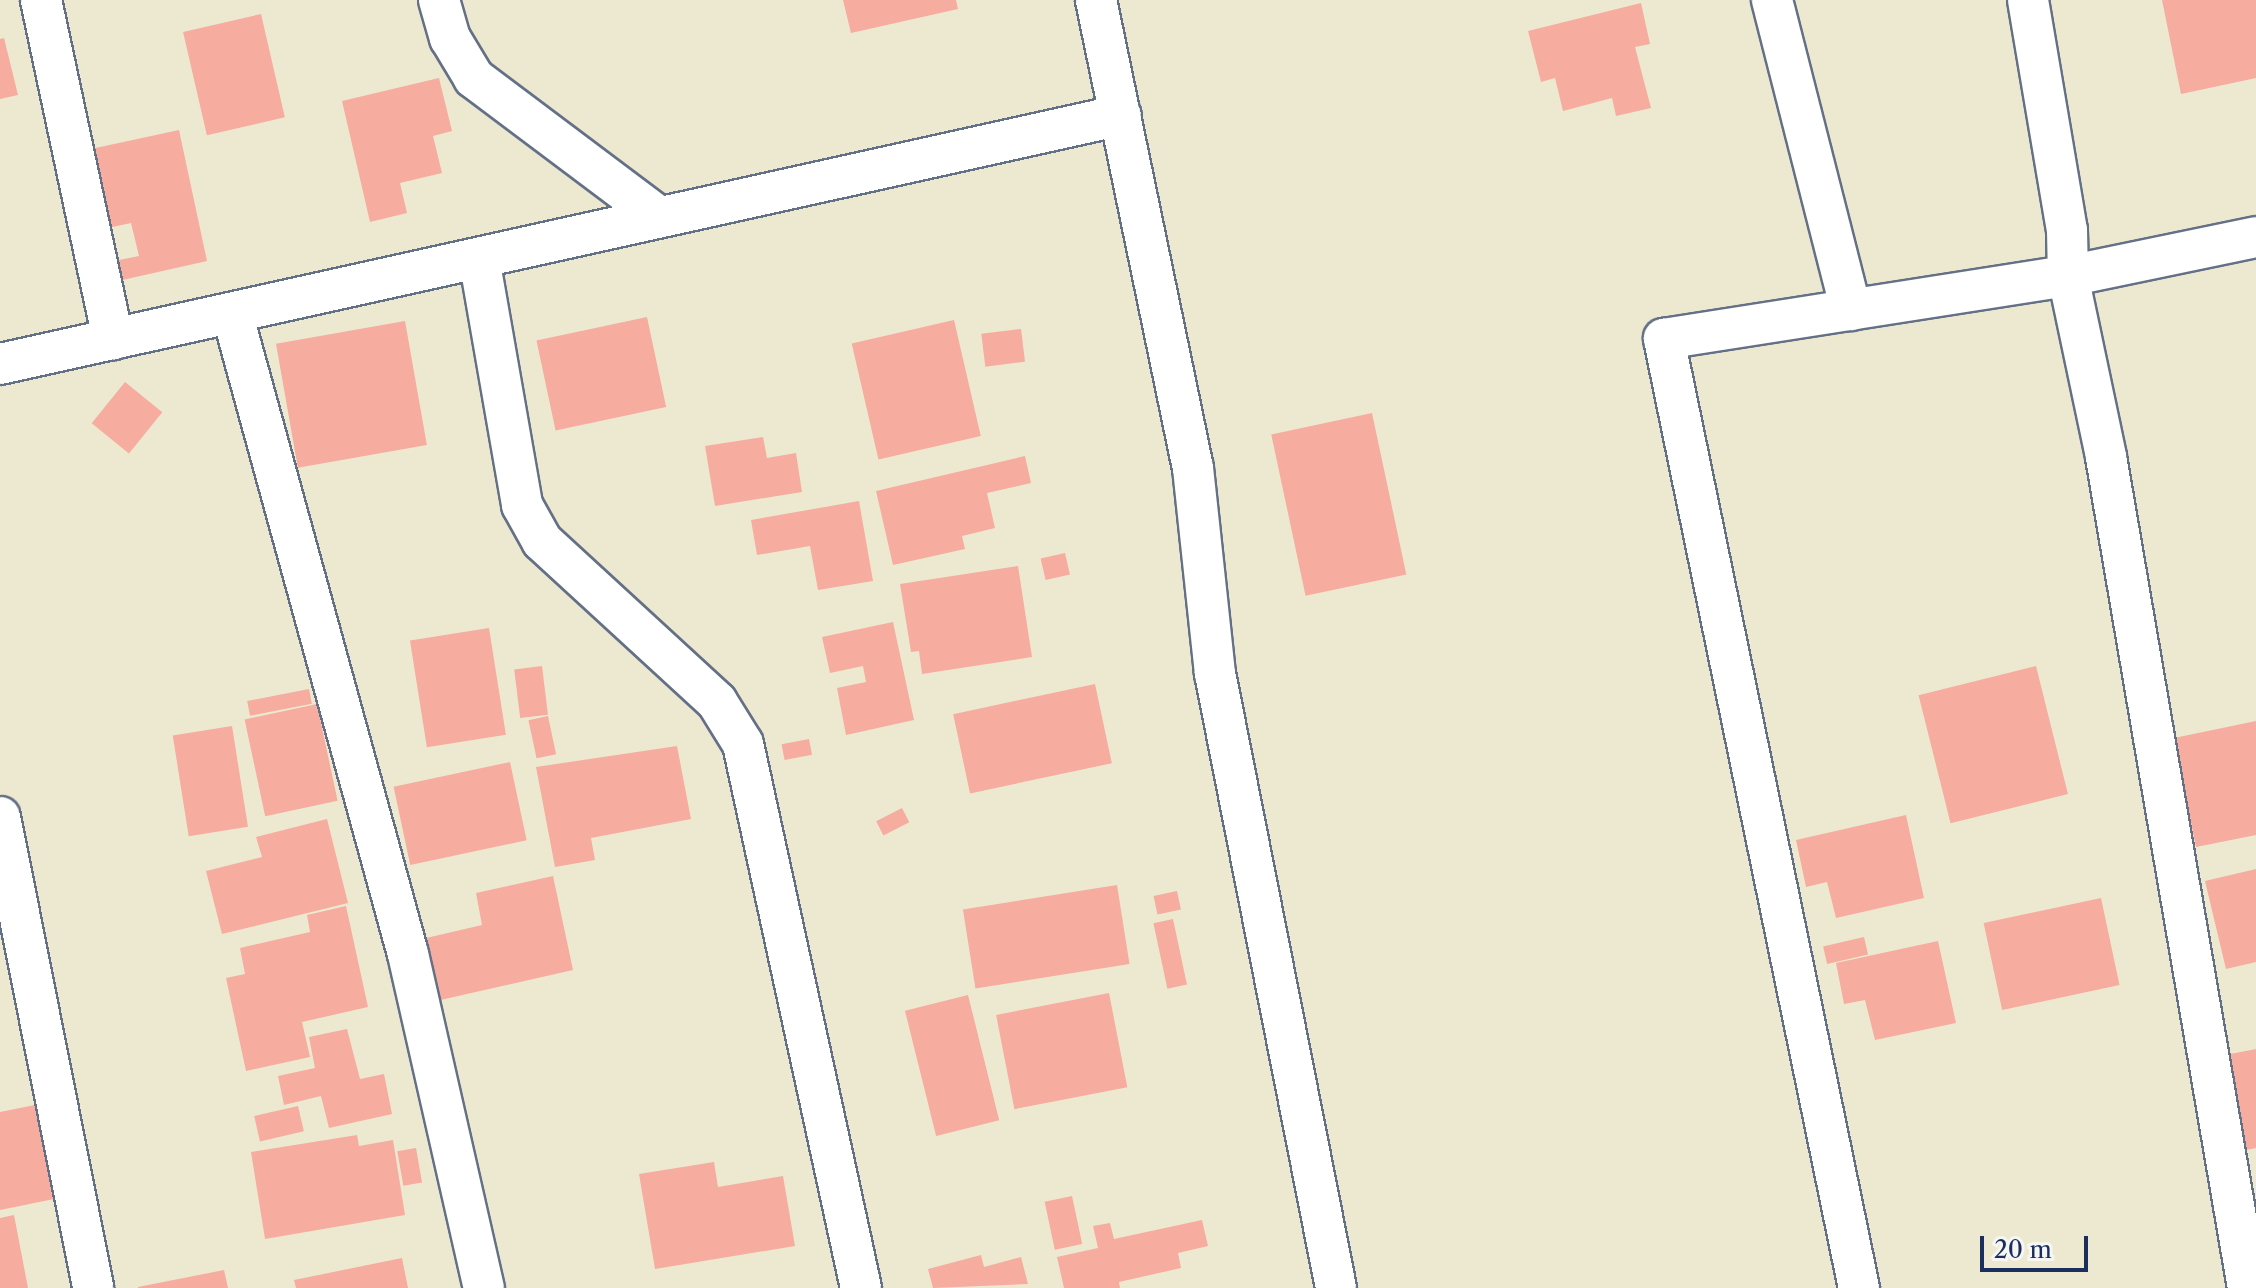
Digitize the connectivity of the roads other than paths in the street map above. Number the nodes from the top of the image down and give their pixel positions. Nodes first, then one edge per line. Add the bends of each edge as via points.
1 (41, 0) edge
2 (439, 0) edge
3 (1096, 0) edge
4 (1772, 0) edge
5 (2028, 0) edge
6 (1121, 115) junction
7 (659, 217) junction
8 (2256, 237) edge
9 (479, 258) junction
10 (2068, 276) junction
11 (1851, 310) junction
12 (232, 313) junction
13 (113, 339) junction
14 (0, 364) edge
15 (0, 817) edge
16 (93, 1288) edge
17 (484, 1288) edge
18 (861, 1288) edge
19 (1336, 1288) edge
20 (1859, 1288) edge
21 (2248, 1288) edge

1 - 13 street
2 - 7 street via 450,38 474,78
3 - 6 street
4 - 11 street
5 - 10 street via 2067,230
6 - 7 street
6 - 19 street via 1193,468 1215,673
7 - 9 street
8 - 10 street
9 - 12 street
9 - 18 street via 522,505 542,541 717,702 743,744
10 - 11 street
10 - 21 street via 2106,457
11 - 20 street via 1664,339
12 - 13 street
12 - 17 street via 408,954
13 - 14 street
15 - 16 street

